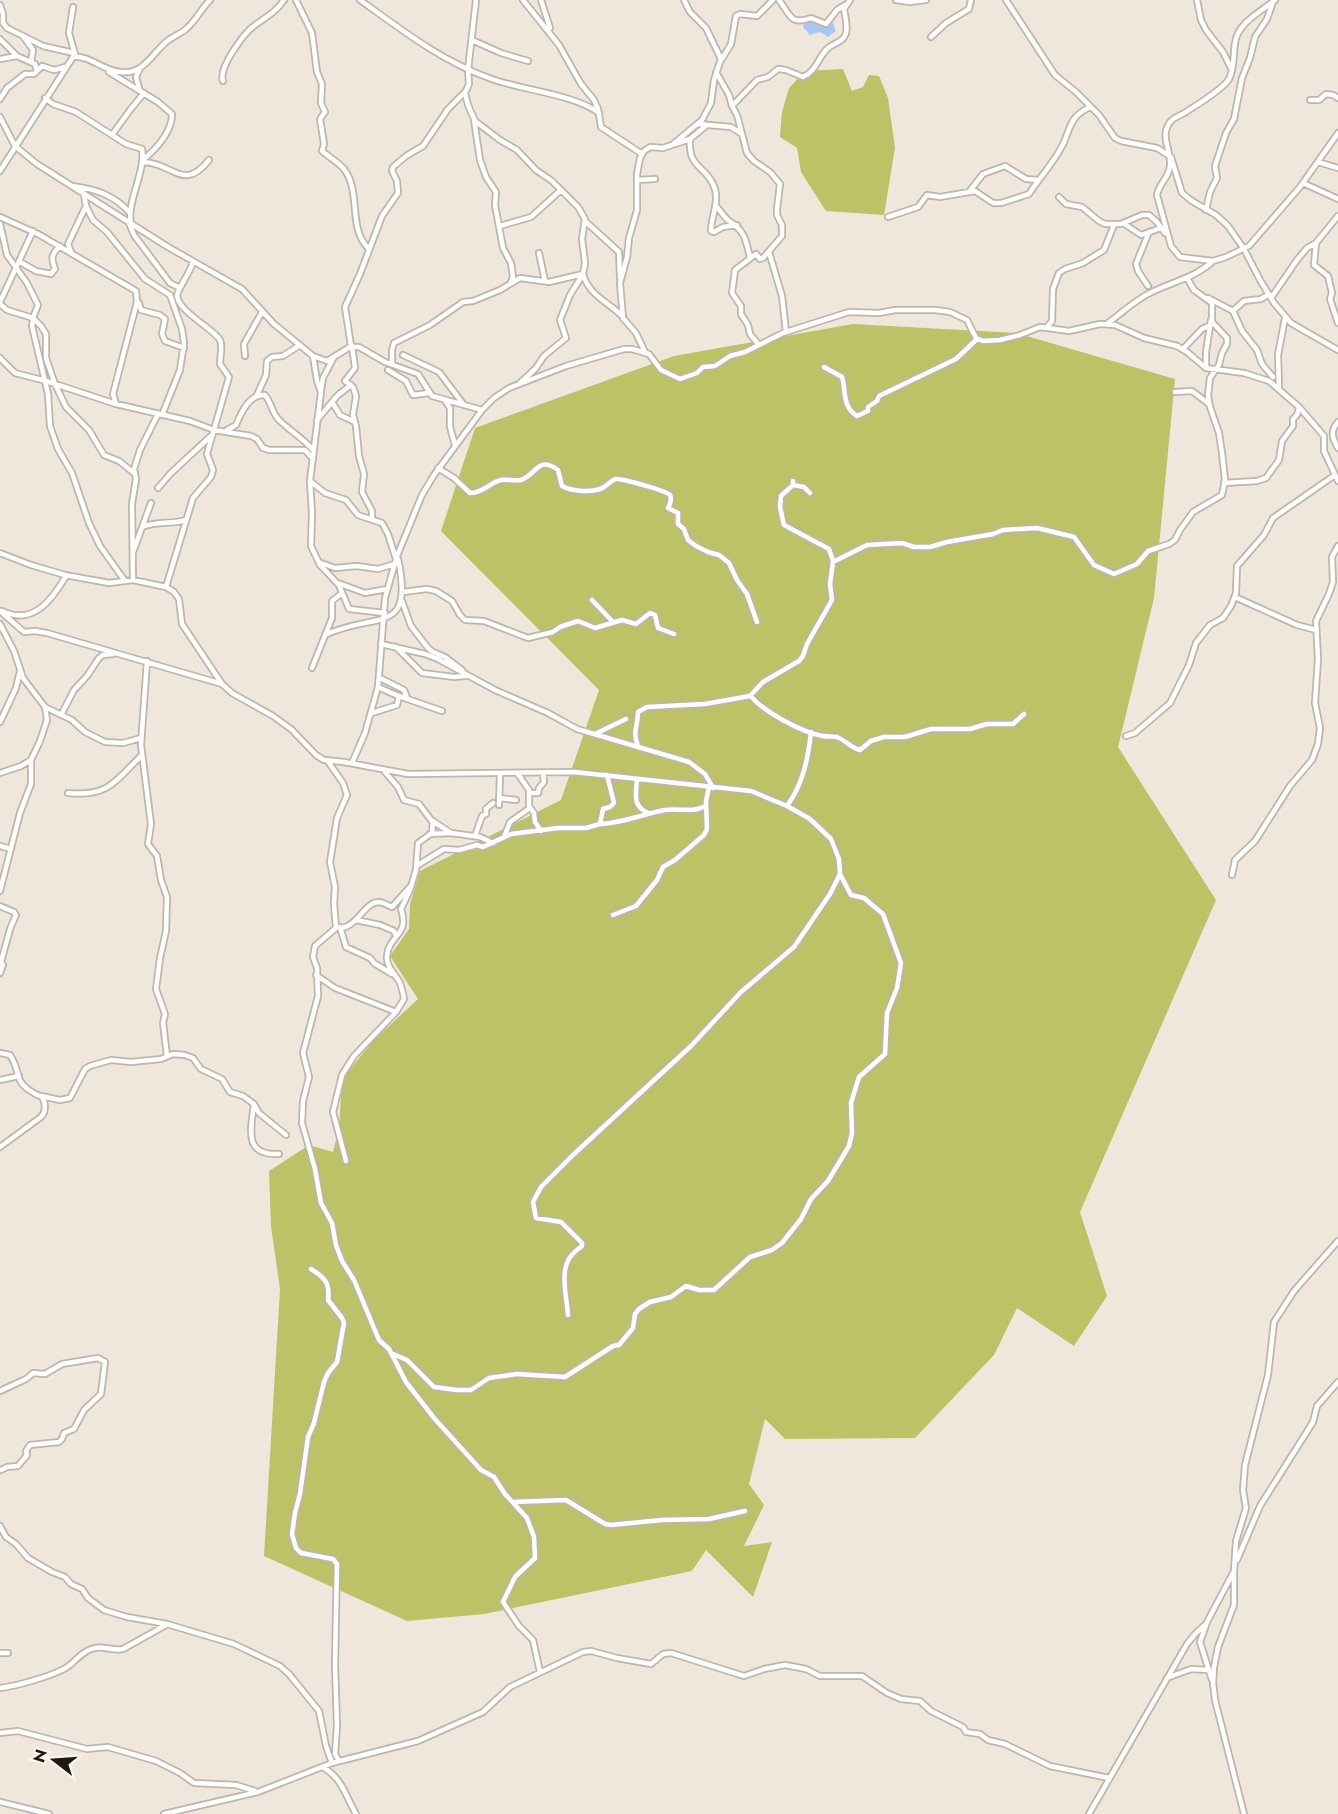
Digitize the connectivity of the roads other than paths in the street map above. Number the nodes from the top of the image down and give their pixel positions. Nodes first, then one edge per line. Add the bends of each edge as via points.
1 (210, 0) edge
2 (284, 0) edge
3 (296, 0) edge
4 (360, 0) edge
5 (476, 0) edge
6 (523, 0) edge
7 (541, 0) edge
8 (684, 0) edge
9 (773, 0) edge
10 (779, 0) edge
11 (850, 0) edge
12 (896, 0) edge
13 (926, 0) edge
14 (970, 0) edge
15 (1006, 0) edge
16 (1197, 0) edge
17 (1274, 1) edge
18 (0, 5) edge
19 (845, 5) junction
20 (73, 7) dead end
21 (23, 36) junction
22 (553, 36) junction
23 (931, 37) dead end
24 (0, 39) edge
25 (472, 40) junction
26 (75, 54) junction
27 (17, 57) junction
28 (0, 59) edge
29 (528, 61) dead end
30 (720, 61) junction
31 (31, 63) junction
32 (67, 66) junction
33 (141, 67) junction
34 (105, 69) junction
35 (468, 70) junction
36 (37, 71) junction
37 (716, 72) junction
38 (1232, 72) junction
39 (223, 81) dead end
40 (142, 92) junction
41 (465, 93) junction
42 (460, 97) junction
43 (1338, 98) edge
44 (0, 99) edge
45 (45, 99) junction
46 (1310, 100) dead end
47 (468, 105) junction
48 (732, 106) junction
49 (1090, 107) junction
50 (599, 113) junction
51 (0, 117) edge
52 (474, 119) junction
53 (698, 124) junction
54 (707, 125) junction
55 (0, 129) edge
56 (8, 133) junction
57 (1338, 133) edge
58 (742, 134) junction
59 (112, 135) junction
60 (690, 139) junction
61 (672, 145) junction
62 (15, 146) junction
63 (642, 154) junction
64 (1171, 157) junction
65 (209, 160) dead end
66 (142, 161) junction
67 (1318, 162) junction
68 (1338, 168) edge
69 (0, 171) edge
70 (655, 179) dead end
71 (637, 180) junction
72 (1038, 180) junction
73 (1304, 183) junction
74 (70, 186) junction
75 (561, 190) junction
76 (969, 192) junction
77 (84, 195) junction
78 (1059, 197) dead end
79 (1337, 197) edge
80 (86, 206) junction
81 (716, 206) junction
82 (1206, 210) junction
83 (130, 213) junction
84 (0, 217) edge
85 (888, 218) dead end
86 (1336, 218) edge
87 (586, 222) junction
88 (1123, 223) junction
89 (0, 224) edge
90 (130, 224) junction
91 (737, 225) junction
92 (1114, 225) junction
93 (1338, 225) edge
94 (500, 226) junction
95 (1161, 228) junction
96 (33, 231) junction
97 (1149, 232) junction
98 (1166, 234) junction
99 (1316, 243) junction
100 (60, 246) junction
101 (369, 249) junction
102 (1244, 249) junction
103 (70, 252) junction
104 (769, 252) junction
105 (539, 253) dead end
106 (750, 258) junction
107 (1213, 261) junction
108 (20, 262) junction
109 (193, 262) junction
110 (16, 270) junction
111 (583, 274) junction
112 (1186, 278) junction
113 (620, 280) junction
114 (545, 281) junction
115 (511, 282) junction
116 (1148, 286) dead end
117 (180, 288) junction
118 (133, 289) junction
119 (1332, 294) junction
120 (1270, 296) junction
121 (1205, 297) junction
122 (1338, 297) edge
123 (0, 303) edge
124 (1233, 310) junction
125 (261, 312) junction
126 (623, 317) junction
127 (1212, 317) junction
128 (33, 318) junction
129 (1285, 318) junction
130 (1108, 323) junction
131 (1338, 323) edge
132 (1209, 326) junction
133 (1047, 327) junction
134 (786, 332) junction
135 (977, 339) junction
136 (300, 345) junction
137 (759, 345) junction
138 (352, 346) junction
139 (183, 348) junction
140 (1183, 349) junction
141 (1338, 350) edge
142 (645, 352) junction
143 (403, 355) dead end
144 (244, 356) dead end
145 (313, 356) junction
146 (334, 357) junction
147 (0, 358) edge
148 (392, 364) junction
149 (824, 367) dead end
150 (1206, 368) junction
151 (388, 370) dead end
152 (1216, 370) junction
153 (1279, 374) junction
154 (1273, 377) junction
155 (1264, 379) junction
156 (46, 381) junction
157 (55, 384) junction
158 (351, 385) junction
159 (517, 385) junction
160 (1279, 389) junction
161 (321, 390) junction
162 (1175, 392) dead end
163 (429, 393) junction
164 (257, 395) junction
165 (443, 399) junction
166 (333, 402) junction
167 (116, 404) junction
168 (1209, 404) junction
169 (464, 405) junction
170 (1299, 407) junction
171 (482, 410) junction
172 (160, 414) junction
173 (317, 420) junction
174 (355, 422) junction
175 (1338, 422) edge
176 (225, 431) junction
177 (214, 432) junction
178 (455, 444) junction
179 (1338, 448) edge
180 (313, 450) junction
181 (313, 459) junction
182 (438, 468) junction
183 (134, 473) junction
184 (1335, 475) junction
185 (310, 481) junction
186 (1338, 481) edge
187 (1224, 483) junction
188 (158, 488) dead end
189 (810, 493) dead end
190 (151, 503) dead end
191 (372, 518) junction
192 (186, 520) junction
193 (142, 527) junction
194 (1338, 546) edge
195 (0, 553) edge
196 (132, 555) junction
197 (396, 560) junction
198 (833, 561) junction
199 (318, 562) junction
200 (66, 576) junction
201 (133, 580) junction
202 (125, 581) junction
203 (337, 583) junction
204 (166, 587) junction
205 (387, 589) junction
206 (403, 592) junction
207 (342, 593) junction
208 (1235, 597) junction
209 (592, 600) dead end
210 (402, 601) junction
211 (0, 610) edge
212 (384, 616) junction
213 (613, 622) junction
214 (757, 622) dead end
215 (0, 624) edge
216 (1316, 630) junction
217 (674, 634) dead end
218 (325, 635) junction
219 (381, 644) junction
220 (396, 647) junction
221 (117, 654) junction
222 (147, 661) junction
223 (312, 668) dead end
224 (20, 672) junction
225 (471, 676) junction
226 (380, 678) junction
227 (222, 684) junction
228 (378, 687) junction
229 (399, 696) junction
230 (751, 696) junction
231 (407, 698) junction
232 (45, 707) junction
233 (442, 711) dead end
234 (372, 713) junction
235 (1024, 714) dead end
236 (61, 715) junction
237 (626, 719) dead end
238 (0, 722) edge
239 (811, 732) junction
240 (595, 734) junction
241 (1126, 736) dead end
242 (141, 738) junction
243 (638, 746) junction
244 (142, 755) junction
245 (31, 760) junction
246 (327, 760) junction
247 (352, 764) junction
248 (384, 771) junction
249 (0, 773) edge
250 (543, 773) junction
251 (500, 774) junction
252 (518, 774) junction
253 (607, 775) junction
254 (637, 779) junction
255 (712, 787) junction
256 (68, 793) dead end
257 (529, 793) junction
258 (499, 798) junction
259 (516, 800) dead end
260 (493, 803) dead end
261 (499, 805) dead end
262 (706, 806) junction
263 (787, 806) junction
264 (531, 808) junction
265 (648, 813) junction
266 (433, 821) junction
267 (601, 824) junction
268 (541, 831) junction
269 (451, 833) junction
270 (430, 834) junction
271 (475, 836) junction
272 (504, 837) junction
273 (494, 843) junction
274 (0, 846) edge
275 (10, 849) junction
276 (418, 865) junction
277 (840, 874) junction
278 (1232, 875) dead end
279 (412, 885) junction
280 (0, 891) edge
281 (0, 906) edge
282 (613, 915) dead end
283 (336, 920) junction
284 (356, 920) junction
285 (341, 928) junction
286 (396, 936) junction
287 (0, 973) edge
288 (394, 974) junction
289 (316, 975) junction
290 (396, 1012) junction
291 (0, 1053) edge
292 (167, 1056) junction
293 (19, 1076) junction
294 (0, 1080) edge
295 (41, 1096) junction
296 (254, 1104) junction
297 (285, 1135) dead end
298 (0, 1147) edge
299 (279, 1154) dead end
300 (346, 1161) dead end
301 (1338, 1241) edge
302 (311, 1269) dead end
303 (568, 1315) dead end
304 (392, 1353) junction
305 (1338, 1382) edge
306 (0, 1390) edge
307 (2, 1470) dead end
308 (513, 1502) junction
309 (745, 1510) dead end
310 (0, 1529) edge
311 (1234, 1570) junction
312 (167, 1624) junction
313 (1206, 1624) junction
314 (0, 1653) edge
315 (8, 1653) dead end
316 (1208, 1670) junction
317 (540, 1672) junction
318 (1167, 1678) junction
319 (1213, 1683) junction
320 (0, 1688) edge
321 (0, 1733) edge
322 (339, 1761) junction
323 (332, 1763) junction
324 (324, 1768) junction
325 (1109, 1778) junction
326 (258, 1792) junction
327 (0, 1802) edge
328 (49, 1814) edge
329 (164, 1814) edge
330 (356, 1814) edge
331 (1089, 1814) edge
332 (1244, 1814) edge

1 - 33 street via 186,30 169,40
2 - 39 street via 253,26 235,49 222,73
3 - 101 street via 312,33 322,83 322,151 345,171 356,203 357,231
4 - 35 street via 438,55
5 - 25 street
6 - 22 street
7 - 22 street
8 - 30 street via 706,27 720,53
9 - 30 street via 758,16 737,15 730,45
10 - 19 street via 790,17 827,24
11 - 19 street
12 - 13 street
14 - 23 street via 969,9
15 - 49 street via 1055,75
16 - 38 street via 1201,20 1223,51
17 - 38 street via 1240,29
17 - 82 street via 1255,37 1236,113 1215,166 1217,178
18 - 21 street via 3,25
19 - 48 street via 845,36 827,49 808,75 778,69 757,80
20 - 26 street via 69,33
21 - 26 street
21 - 31 street via 33,50
22 - 50 street
24 - 27 street
25 - 29 street
25 - 35 street
26 - 32 street
26 - 34 street
27 - 28 street
27 - 31 street
30 - 37 street
31 - 36 street
32 - 36 street via 56,70 42,66
32 - 45 street
33 - 34 street via 124,73
33 - 40 street via 136,81
34 - 40 street
35 - 41 street
35 - 50 street via 585,104
36 - 44 street via 20,76
37 - 48 street
37 - 53 street via 711,103
38 - 64 street via 1225,85 1171,121 1165,140
40 - 59 street
40 - 66 street via 170,110 172,118 161,141
41 - 42 street
41 - 47 street
42 - 47 street
42 - 101 street via 423,146 393,167 398,193 382,216
43 - 46 street via 1326,94 1319,100
45 - 59 street via 76,112
45 - 62 street
47 - 52 street
48 - 58 street
49 - 64 street via 1115,138 1157,148
49 - 72 street via 1074,118 1063,146
50 - 63 street via 603,128
51 - 56 street
52 - 75 street via 517,150
52 - 94 street via 480,160 496,192
53 - 54 street
53 - 61 street
54 - 58 street via 731,127
54 - 60 street
55 - 56 street
56 - 62 street
57 - 67 street
58 - 104 street via 749,156 780,184 777,215 782,236
59 - 66 street via 141,149
60 - 61 street
60 - 81 street via 694,160 714,184
61 - 63 street via 650,147
62 - 69 street
62 - 74 street
63 - 71 street
64 - 82 street via 1182,193
64 - 98 street via 1169,172 1157,195
65 - 66 street via 188,176
66 - 83 street
67 - 68 street
67 - 73 street
70 - 71 street
71 - 113 street via 637,210
72 - 76 street via 1029,194 1001,203 990,203 980,193
72 - 76 street via 1026,179 1005,166 983,174
73 - 79 street
73 - 102 street
74 - 77 street
74 - 83 street via 108,195
75 - 87 street
75 - 94 street via 531,218
76 - 85 street via 927,195 918,207
77 - 80 street
77 - 90 street
78 - 92 street via 1066,204 1082,207 1099,221
80 - 103 street via 69,243
80 - 139 street via 93,220 145,279 170,295 184,337
81 - 91 street
81 - 91 street via 711,231
82 - 102 street via 1222,219
83 - 90 street
84 - 96 street
86 - 93 street
86 - 99 street
87 - 111 street via 582,239
87 - 113 street via 621,255
88 - 92 street
88 - 95 street via 1146,214
88 - 97 street via 1138,234
89 - 110 street via 7,255
90 - 109 street
90 - 117 street via 134,236 170,283
91 - 106 street
92 - 133 street via 1104,250 1059,273 1053,289 1052,321
94 - 115 street via 504,253 511,263
95 - 97 street
95 - 98 street
96 - 100 street
96 - 108 street
97 - 116 street via 1136,264
98 - 107 street via 1180,257
99 - 119 street via 1314,265 1327,274
99 - 120 street via 1297,260
100 - 103 street
100 - 108 street via 52,256 56,269 51,274
101 - 138 street via 345,307
102 - 107 street
102 - 120 street
103 - 118 street
104 - 106 street via 761,260 756,254
104 - 134 street via 782,296
105 - 114 street
106 - 137 street via 735,270 732,289 750,334
107 - 112 street
108 - 110 street
109 - 117 street
109 - 125 street via 242,289
110 - 123 street
110 - 128 street via 38,305
111 - 114 street
111 - 126 street via 592,292
111 - 159 street via 560,320 565,340
112 - 121 street
112 - 130 street via 1149,293
113 - 126 street
114 - 115 street via 520,278
115 - 148 street via 500,291 463,302 430,325 397,341 392,347
117 - 177 street via 177,296 182,303 219,339 220,364 229,374
118 - 139 street via 139,293 141,310 165,319 165,341
118 - 167 street via 137,302 113,394
119 - 122 street
119 - 131 street
120 - 124 street via 1244,301
120 - 129 street
121 - 124 street
121 - 127 street via 1212,303
123 - 128 street via 7,310
124 - 154 street via 1242,331
125 - 136 street
125 - 144 street via 244,344
126 - 142 street
127 - 132 street
127 - 152 street via 1215,326 1227,336
128 - 156 street
128 - 157 street via 45,333 45,358
129 - 141 street
129 - 153 street via 1279,345
130 - 133 street via 1069,331
130 - 140 street
132 - 140 street
132 - 150 street
133 - 135 street via 1000,340
134 - 135 street via 849,312 935,310 965,318
134 - 137 street
135 - 149 street via 956,359 879,396 868,411 857,416 844,397 842,377
136 - 145 street
136 - 164 street via 267,361
137 - 142 street via 683,379 661,370
138 - 146 street
138 - 148 street
138 - 158 street via 355,369 345,380
139 - 172 street via 180,370
140 - 150 street
142 - 159 street via 630,349 604,354
143 - 169 street via 439,372
145 - 146 street via 323,360
145 - 161 street
146 - 161 street
147 - 156 street via 15,373
148 - 163 street via 420,376
150 - 152 street
151 - 163 street via 405,381 413,395
152 - 155 street
152 - 168 street via 1210,381
153 - 154 street
153 - 160 street
154 - 155 street
155 - 160 street
156 - 157 street
156 - 202 street via 48,417 58,450 72,473 100,546
157 - 167 street
157 - 183 street via 66,407 89,430 104,455
158 - 166 street
158 - 174 street via 356,397
159 - 171 street
160 - 170 street
161 - 173 street
162 - 168 street via 1192,391
163 - 165 street
164 - 176 street via 235,426
164 - 180 street via 266,396 275,415
165 - 169 street
165 - 178 street via 450,408
166 - 173 street
166 - 174 street via 340,415
167 - 172 street
168 - 187 street via 1220,438
169 - 171 street
170 - 184 street via 1324,436 1324,451
170 - 187 street via 1293,426 1282,441 1279,460 1266,478
171 - 178 street
172 - 177 street
172 - 183 street via 140,450
173 - 180 street
174 - 191 street via 364,477 362,493
175 - 179 street via 1332,436
176 - 177 street
176 - 181 street via 254,437 267,450 305,450
177 - 188 street
177 - 192 street via 207,456 213,470 211,477 194,495
178 - 182 street
180 - 181 street
181 - 185 street
182 - 197 street via 422,495
182 - 214 street via 470,494 502,480 522,479 543,465 558,470 562,486 572,490 599,489 619,479 667,492 671,501 668,508 678,513 678,524 688,540 729,563
183 - 196 street
184 - 186 street
184 - 208 street via 1272,519 1264,535 1237,566
185 - 191 street via 325,493 346,500 358,515
185 - 199 street via 311,546
187 - 198 street via 1222,495 1193,512 1174,541 1148,551 1137,564 1114,574 1094,565 1074,537 1037,528 1003,530 930,547 902,543 867,545
189 - 198 street via 793,483 781,494 784,525 829,549
190 - 193 street
191 - 197 street via 385,526
192 - 193 street via 153,522
192 - 204 street
193 - 196 street
194 - 216 street via 1332,557 1333,582 1316,621
195 - 200 street
196 - 201 street
197 - 199 street via 378,569 335,568
197 - 205 street
197 - 206 street
198 - 230 street via 832,600 803,656 763,682
199 - 203 street
200 - 202 street via 109,583
200 - 211 street via 39,610 20,616
201 - 202 street
201 - 204 street
203 - 205 street via 365,593
203 - 207 street
204 - 227 street via 178,596 182,624
205 - 212 street
206 - 210 street
206 - 213 street via 436,591 452,601 465,620 484,621 532,638 578,621 595,627
207 - 212 street via 346,607 352,611
207 - 218 street via 332,601 333,614
208 - 216 street via 1297,626
208 - 241 street via 1227,614 1210,625 1196,643 1170,704
209 - 213 street
210 - 212 street via 394,614
210 - 225 street via 411,626 428,648
211 - 221 street via 24,632 47,633
212 - 218 street
212 - 219 street
213 - 217 street via 636,624 651,613 658,628
215 - 224 street
216 - 278 street via 1315,703 1320,728 1315,752 1255,841 1235,860
218 - 223 street
219 - 220 street
219 - 226 street
220 - 225 street via 438,659
220 - 225 street via 422,673
221 - 222 street
221 - 236 street via 99,658 74,690
222 - 227 street
222 - 242 street
224 - 232 street
224 - 238 street
225 - 240 street via 575,728
226 - 228 street
226 - 231 street via 403,690
227 - 246 street via 291,729 315,755
228 - 229 street
228 - 234 street
229 - 231 street
229 - 234 street via 397,705
230 - 239 street via 758,705 786,722
230 - 243 street via 705,705 643,708 638,712 634,730
231 - 233 street
232 - 236 street
232 - 245 street via 47,720
234 - 247 street
235 - 239 street via 1013,724 932,729 905,737 884,737 860,750 840,738
236 - 242 street via 105,742
237 - 240 street
239 - 263 street via 799,788
240 - 243 street
242 - 244 street
243 - 255 street via 695,765
244 - 256 street via 110,786 87,794
244 - 292 street via 151,824 148,844 157,856 167,897 156,989 165,1014
245 - 249 street
245 - 275 street via 31,784
246 - 247 street
246 - 283 street via 347,795 337,818 330,862
247 - 248 street
248 - 251 street
248 - 266 street via 404,800 419,804
250 - 252 street
250 - 253 street
250 - 257 street via 544,782 538,793
251 - 252 street
251 - 258 street
252 - 257 street
253 - 254 street
253 - 267 street via 614,802 603,809
254 - 255 street
254 - 265 street via 636,801
255 - 262 street
255 - 263 street via 751,791
257 - 264 street
258 - 259 street
258 - 261 street
260 - 271 street via 486,809
262 - 265 street
262 - 282 street via 707,829 701,839 663,867 636,906
263 - 277 street via 810,819 831,840
264 - 268 street
264 - 272 street via 510,822
265 - 267 street via 627,821
266 - 269 street
266 - 270 street
267 - 268 street
268 - 272 street
269 - 270 street
269 - 271 street
270 - 276 street via 418,843
271 - 273 street
272 - 273 street
273 - 276 street via 444,849
274 - 275 street
275 - 280 street
276 - 279 street
277 - 303 street via 786,956 741,992 691,1046 566,1161 536,1195 536,1218 561,1222 582,1242 567,1263
277 - 304 street via 851,895 864,898 884,916 901,963 898,985 887,1013 885,1054 859,1077 852,1099 852,1133 847,1152 784,1241 772,1250 750,1257 714,1290 686,1286 667,1299 643,1305 635,1314 633,1328 619,1345 565,1377 517,1374 489,1378 471,1390 446,1390 434,1387 407,1360
279 - 284 street via 392,907 373,903
279 - 286 street via 401,908 403,926
281 - 287 street via 16,914 4,937
283 - 285 street
283 - 289 street via 336,928 315,946
284 - 285 street
284 - 286 street via 380,925
285 - 288 street via 346,948
286 - 288 street via 387,954
288 - 290 street via 404,999
289 - 290 street via 335,988
289 - 304 street via 318,1000 303,1053 309,1077 302,1128 339,1255 377,1338
290 - 300 street via 354,1056 342,1075 333,1112
291 - 293 street via 10,1055
292 - 295 street via 101,1062 86,1068 70,1098
292 - 296 street via 193,1058 201,1069 222,1079 230,1092
293 - 294 street
293 - 295 street via 24,1085
295 - 298 street via 45,1104 42,1116
296 - 297 street
296 - 299 street via 252,1143 265,1153
301 - 311 street via 1294,1291 1274,1322 1268,1375 1245,1466 1246,1508 1236,1541
302 - 322 street via 323,1277 330,1290 328,1300 344,1323 337,1362 324,1382 308,1437 292,1534 301,1553 337,1563 335,1755
304 - 308 street via 406,1382 434,1418 481,1470 494,1477
305 - 311 street via 1317,1406 1312,1422 1260,1506
306 - 307 street via 33,1373 49,1373 73,1361 98,1358 105,1362 101,1394 84,1410 74,1429 64,1433 59,1442 30,1445 18,1466
308 - 309 street via 566,1500 611,1525 702,1520
308 - 317 street via 531,1524 535,1555 515,1577 503,1602 533,1640
310 - 312 street via 28,1558 65,1577 104,1610
311 - 313 street
311 - 319 street via 1234,1605 1218,1647
312 - 320 street via 123,1649 93,1648 61,1670
312 - 323 street via 238,1645 280,1666 319,1711
313 - 316 street via 1200,1642
313 - 318 street via 1191,1638
314 - 315 street
316 - 318 street via 1191,1669
316 - 319 street
317 - 322 street via 506,1690 478,1715 418,1741
317 - 325 street via 591,1651 651,1664 671,1653 744,1676 785,1665 820,1676 860,1675 887,1693 920,1701 931,1711 963,1726 966,1732 981,1734 1043,1764
318 - 325 street
319 - 332 street
321 - 326 street via 42,1735 87,1749 108,1747 156,1761 193,1783 236,1785
322 - 323 street
323 - 324 street
324 - 326 street
324 - 330 street via 340,1782
325 - 331 street
326 - 329 street
327 - 328 street

